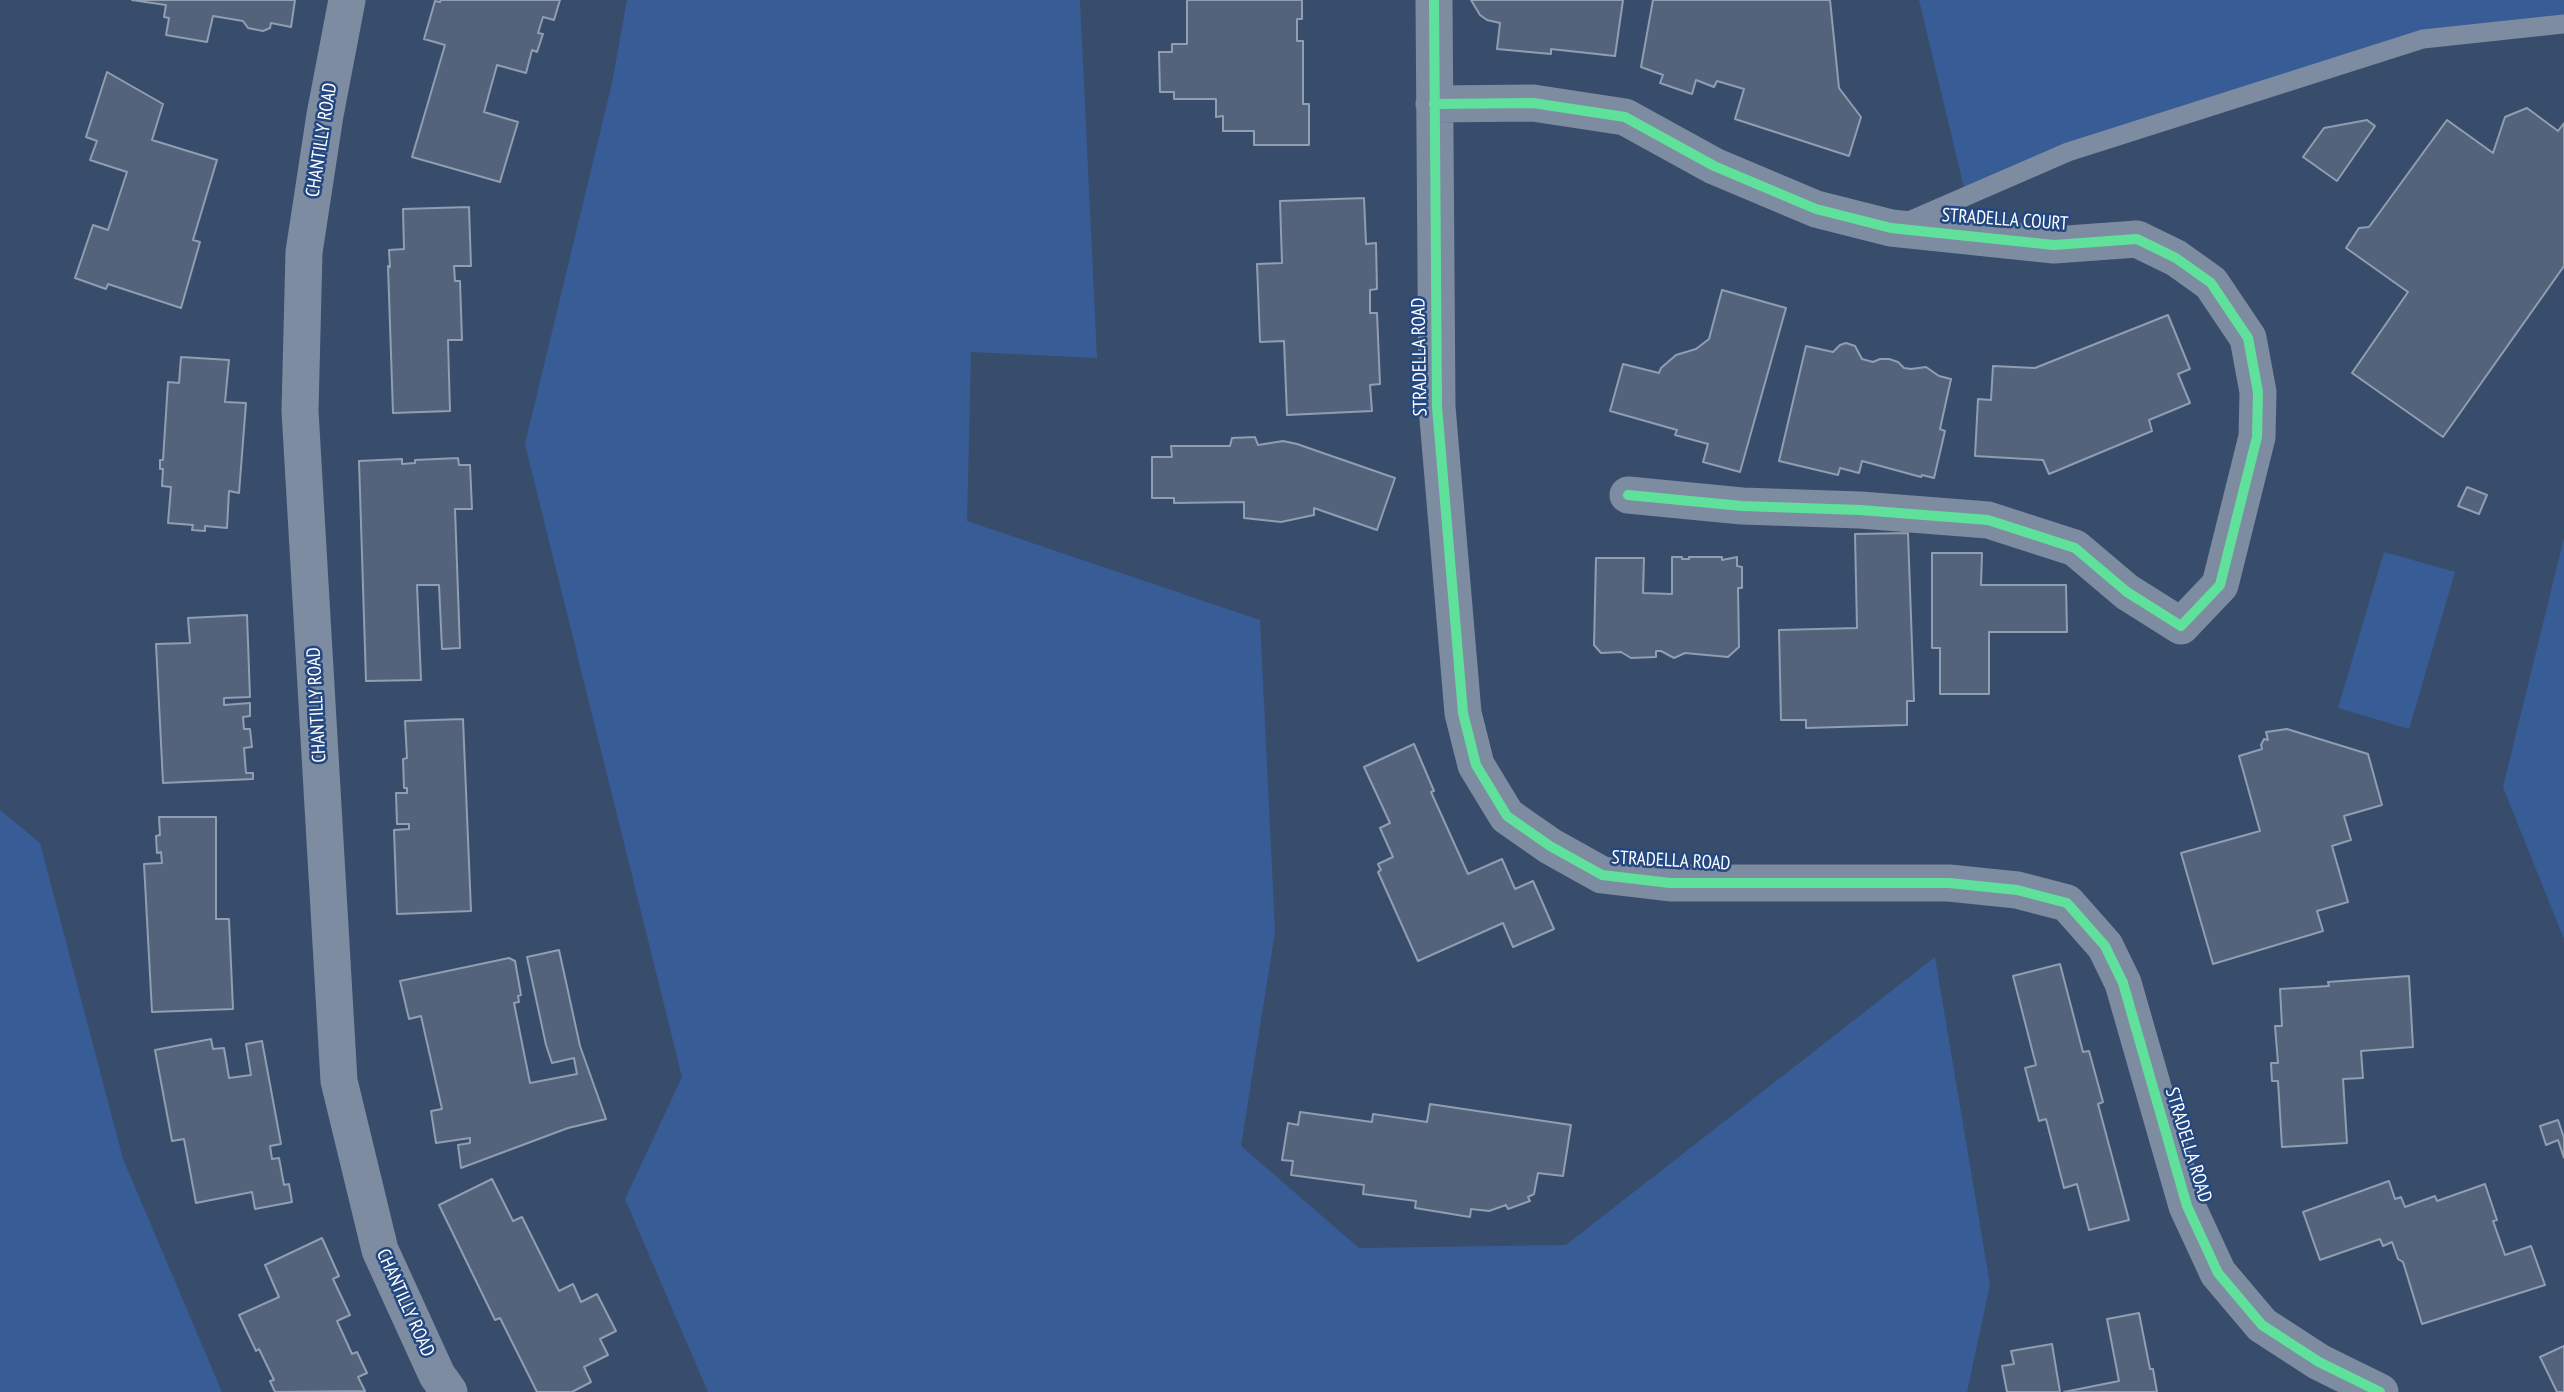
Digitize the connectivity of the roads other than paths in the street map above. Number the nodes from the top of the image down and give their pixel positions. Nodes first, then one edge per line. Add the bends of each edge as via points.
1 (347, 0) edge
2 (1434, 0) edge
3 (2564, 24) edge
4 (1434, 104) junction
5 (1891, 228) junction
6 (1628, 495) dead end
7 (449, 1392) edge
8 (2380, 1392) edge

1 - 7 street, CHANTILLY ROAD via 304,252 300,411 339,1081 380,1250
2 - 4 street, STRADELLA ROAD
3 - 5 lane via 2423,39 2068,152
4 - 5 street, STRADELLA COURT via 1533,103 1625,117 1714,166 1816,209
4 - 8 street, STRADELLA ROAD via 1437,407 1463,713 1476,765 1507,816 1602,875 1670,883 1949,883 2017,890 2067,903 2105,946 2123,984 2187,1206 2218,1273 2262,1325 2319,1362
5 - 6 street, STRADELLA COURT via 2054,245 2137,239 2176,258 2211,283 2248,338 2258,392 2257,437 2220,585 2180,626 2127,592 2075,548 1988,520

